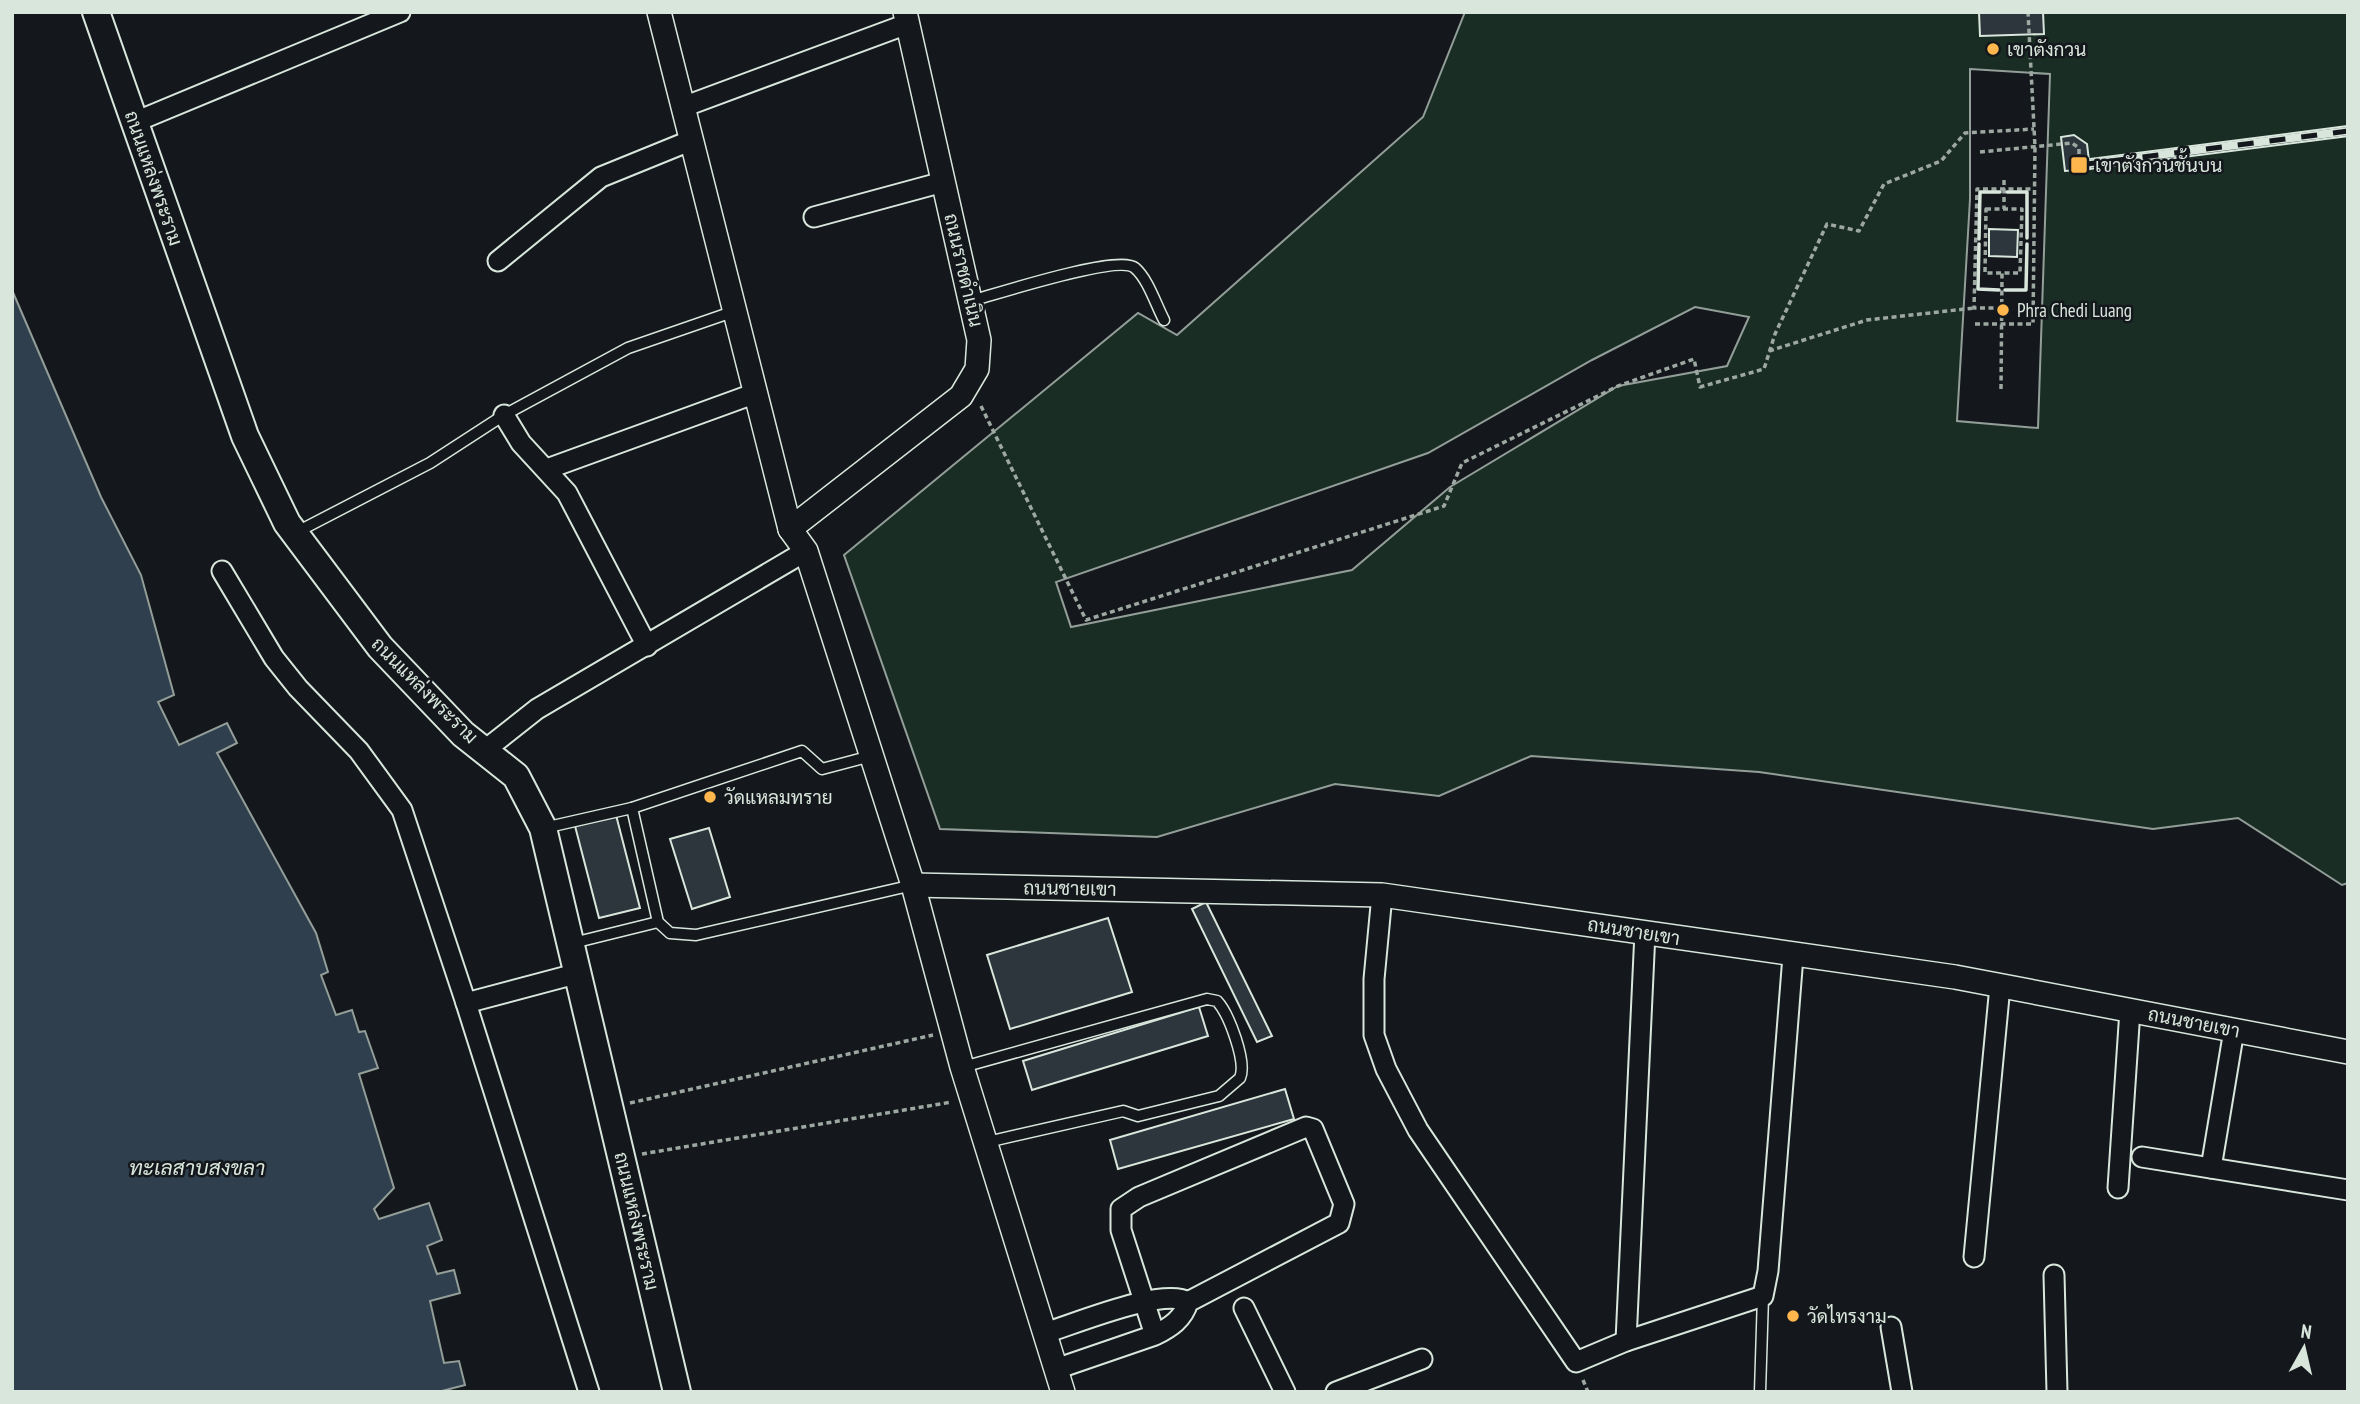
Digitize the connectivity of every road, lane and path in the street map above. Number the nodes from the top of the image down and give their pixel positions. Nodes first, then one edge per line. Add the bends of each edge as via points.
1 (96, 12) edge
2 (400, 12) edge
3 (659, 12) edge
4 (2028, 12) edge
5 (906, 18) edge
6 (683, 107) junction
7 (135, 122) junction
8 (2034, 129) junction
9 (692, 140) junction
10 (2035, 147) junction
11 (1980, 152) dead end
12 (2079, 165) dead end
13 (2004, 180) dead end
14 (943, 182) junction
15 (2004, 189) junction
16 (2034, 189) junction
17 (2004, 209) junction
18 (814, 217) dead end
19 (2021, 241) junction
20 (2034, 241) junction
21 (498, 261) dead end
22 (2002, 273) junction
23 (971, 301) junction
24 (1974, 308) junction
25 (2002, 308) junction
26 (735, 311) junction
27 (1164, 320) dead end
28 (1975, 324) dead end
29 (2002, 324) junction
30 (1769, 351) junction
31 (969, 382) junction
32 (2001, 389) dead end
33 (756, 393) junction
34 (504, 415) junction
35 (547, 468) junction
36 (790, 529) junction
37 (295, 533) junction
38 (806, 551) junction
39 (222, 571) dead end
40 (647, 646) junction
41 (485, 750) junction
42 (872, 756) junction
43 (632, 808) junction
44 (543, 828) junction
45 (913, 885) junction
46 (1382, 895) junction
47 (658, 922) junction
48 (1645, 932) junction
49 (572, 943) junction
50 (1793, 956) junction
51 (579, 973) junction
52 (2000, 986) junction
53 (466, 1003) junction
54 (2130, 1010) junction
55 (954, 1030) junction
56 (2234, 1030) junction
57 (2348, 1052) edge
58 (962, 1067) junction
59 (972, 1099) junction
60 (611, 1108) junction
61 (985, 1143) junction
62 (622, 1157) junction
63 (2142, 1157) dead end
64 (2211, 1168) junction
65 (2118, 1188) dead end
66 (2348, 1190) edge
67 (1974, 1257) dead end
68 (2054, 1276) dead end
69 (1763, 1296) junction
70 (1188, 1302) junction
71 (1143, 1303) junction
72 (1244, 1308) dead end
73 (1891, 1326) dead end
74 (1045, 1333) junction
75 (1155, 1335) junction
76 (1626, 1341) junction
77 (1422, 1359) dead end
78 (1056, 1369) junction
79 (589, 1392) edge
80 (677, 1392) edge
81 (1063, 1392) edge
82 (1285, 1392) edge
83 (1336, 1392) edge
84 (1760, 1392) edge
85 (1902, 1392) edge
86 (2057, 1392) edge

1 - 7 main road, ถนนแหล่งพระราม
2 - 7 street
3 - 6 street
4 - 8 path
5 - 6 street
5 - 14 street, ถนนราชดำเนิน
6 - 9 street
7 - 37 main road, ถนนแหล่งพระราม via 246,436 286,523
8 - 10 path
8 - 30 path via 1965,133 1941,161 1884,184 1859,231 1827,224
9 - 21 street via 601,177
9 - 26 street
10 - 11 path
10 - 12 path via 2072,143 2079,148
10 - 16 path
13 - 15 path
14 - 18 street
14 - 23 street, ถนนราชดำเนิน
15 - 16 path
15 - 17 path
15 - 24 path via 1977,189
16 - 20 path
17 - 19 path via 2022,209
17 - 22 path via 1986,209 1985,273
19 - 20 path
19 - 22 path via 2021,273
20 - 29 path via 2032,324
22 - 25 path
23 - 27 lane via 1077,272 1127,265 1136,269
23 - 31 street, ถนนราชดำเนิน via 979,340 977,369
24 - 25 path
24 - 30 path via 1867,320
25 - 29 path
26 - 33 street
26 - 34 lane via 628,348
28 - 29 path
29 - 32 path
30 - 31 path via 1764,369 1700,387 1694,359 1618,386 1462,463 1444,506 1086,620
31 - 36 street, ถนนราชดำเนิน via 961,396
33 - 35 street
33 - 36 street
34 - 35 street via 521,443
34 - 37 lane via 430,463
35 - 40 street via 576,509
36 - 38 street
37 - 41 main road, ถนนแหล่งพระราม via 380,647 450,722
38 - 40 street
38 - 42 street
39 - 53 street via 274,658 359,751 402,810
40 - 41 street via 537,709
41 - 44 main road, ถนนแหล่งพระราม via 516,776
42 - 43 lane via 822,769 802,751
42 - 45 street
43 - 44 lane
43 - 47 lane
44 - 49 main road, ถนนแหล่งพระราม
45 - 46 street, ถนนชายเขา
45 - 47 lane via 695,935 670,933
45 - 55 street
46 - 48 street, ถนนชายเขา
46 - 76 street via 1374,1035 1418,1130 1576,1362
47 - 49 lane
48 - 50 street, ถนนชายเขา
48 - 76 street
49 - 51 main road, ถนนแหล่งพระราม
50 - 52 street, ถนนชายเขา
50 - 69 street
51 - 53 street
51 - 60 main road, ถนนแหล่งพระราม
52 - 54 street, ถนนชายเขา
52 - 67 street
53 - 79 street
54 - 56 street, ถนนชายเขา
54 - 65 street
55 - 58 street
55 - 60 path
56 - 57 street, ถนนชายเขา
56 - 64 street
58 - 59 street
58 - 61 lane via 1207,999 1217,1001 1223,1009 1242,1059 1240,1078 1219,1096 1138,1116 1123,1111
59 - 61 street
59 - 62 path
60 - 62 main road, ถนนแหล่งพระราม
61 - 74 street
62 - 80 main road, ถนนแหล่งพระราม
63 - 64 street
64 - 66 street
68 - 86 street
69 - 76 street
69 - 84 lane
70 - 71 street via 1169,1297
70 - 71 street via 1339,1223 1345,1204 1311,1128 1124,1206 1121,1230
70 - 75 street via 1183,1316
71 - 74 street
71 - 75 street
72 - 82 street
73 - 85 street
74 - 78 street
75 - 78 street
77 - 83 street
78 - 81 street

